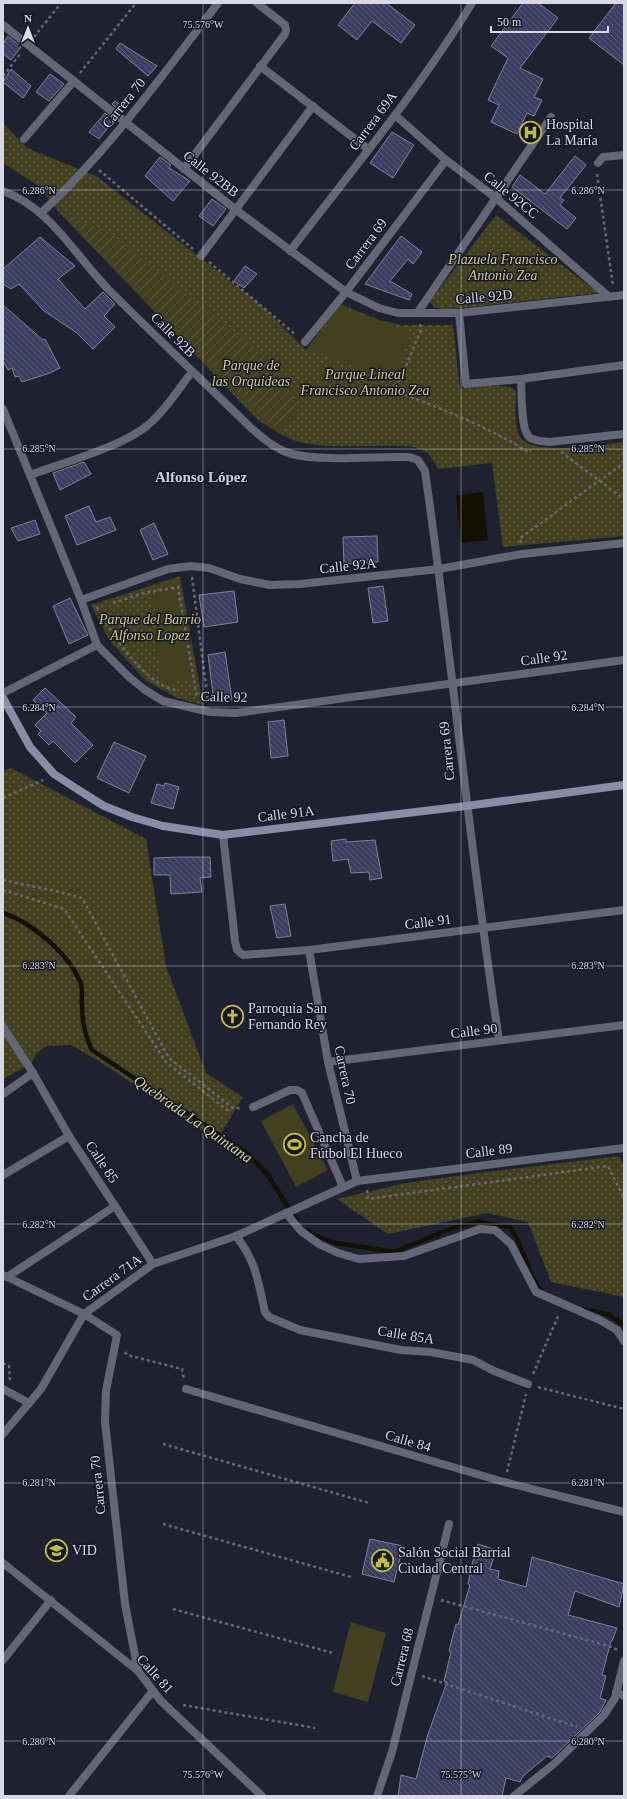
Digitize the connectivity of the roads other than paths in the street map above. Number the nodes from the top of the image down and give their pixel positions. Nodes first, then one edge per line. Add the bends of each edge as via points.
1 (218, 3) edge
2 (257, 3) edge
3 (472, 3) edge
4 (3, 25) edge
5 (260, 66) junction
6 (74, 81) junction
7 (312, 106) junction
8 (395, 115) junction
9 (551, 116) dead end
10 (126, 122) junction
11 (24, 139) dead end
12 (368, 149) junction
13 (624, 155) edge
14 (446, 160) junction
15 (598, 163) road end
16 (184, 169) junction
17 (3, 191) edge
18 (496, 198) junction
19 (235, 209) junction
20 (42, 212) junction
21 (290, 251) junction
22 (201, 256) dead end
23 (346, 292) junction
24 (624, 295) edge
25 (612, 297) junction
26 (418, 312) junction
27 (459, 313) junction
28 (305, 342) dead end
29 (624, 365) edge
30 (192, 372) junction
31 (521, 379) junction
32 (3, 409) edge
33 (624, 434) edge
34 (418, 460) joint
35 (30, 475) junction
36 (624, 543) edge
37 (439, 569) junction
38 (80, 600) junction
39 (97, 645) junction
40 (624, 660) edge
41 (453, 684) junction
42 (3, 693) edge
43 (3, 698) edge
44 (624, 785) edge
45 (466, 806) junction
46 (223, 835) junction
47 (624, 910) edge
48 (482, 929) junction
49 (309, 950) junction
50 (624, 1025) edge
51 (3, 1027) edge
52 (500, 1040) junction
53 (328, 1062) junction
54 (33, 1073) junction
55 (3, 1094) edge
56 (252, 1107) road end
57 (69, 1136) junction
58 (624, 1148) edge
59 (3, 1176) edge
60 (357, 1181) junction
61 (343, 1187) junction
62 (115, 1206) junction
63 (286, 1213) junction
64 (236, 1236) junction
65 (153, 1264) junction
66 (5, 1276) edge
67 (84, 1314) junction
68 (624, 1341) edge
69 (528, 1384) road end
70 (186, 1389) dead end
71 (7, 1391) edge
72 (29, 1403) junction
73 (3, 1434) edge
74 (624, 1512) edge
75 (449, 1524) dead end
76 (3, 1563) edge
77 (51, 1600) junction
78 (3, 1660) edge
79 (624, 1661) edge
80 (138, 1671) junction
81 (152, 1692) junction
82 (616, 1692) junction
83 (624, 1696) edge
84 (252, 1793) edge
85 (69, 1796) edge
86 (262, 1796) edge
87 (377, 1796) edge
88 (514, 1796) edge

1 - 10 street, Carrera 70
2 - 5 street via 285,25 286,30
3 - 8 street, Carrera 69A
4 - 6 street, Calle 92BB
5 - 7 street
5 - 16 street
6 - 10 street, Calle 92BB
6 - 11 street
7 - 12 street
7 - 19 street
8 - 12 street, Carrera 69A
8 - 14 street, Calle 92CC
9 - 18 street
10 - 16 street, Calle 92BB
10 - 20 street, Carrera 70 via 68,188
12 - 21 street, Carrera 69A
13 - 15 street via 603,157
14 - 18 street, Calle 92CC
14 - 23 street, Carrera 69
16 - 19 street, Calle 92BB
17 - 20 street, Calle 92B via 16,195
18 - 25 street, Calle 92CC
18 - 26 street
19 - 21 street, Calle 92BB
19 - 22 street
20 - 30 street, Calle 92B via 108,289
21 - 23 street, Calle 92BB
23 - 26 street, Calle 92BB via 386,310 398,313
23 - 28 street, Carrera 69
24 - 25 street, Calle 92D
25 - 27 street, Calle 92D
26 - 27 street, Calle 92D
27 - 31 street via 466,384
29 - 31 street
30 - 34 street, Calle 92B via 251,428 272,444 292,454 316,457 409,457
30 - 35 street via 148,425 113,444
31 - 33 street via 524,428 529,437 549,442
32 - 35 street, Calle 92
34 - 37 street, Carrera 69 via 425,471
35 - 38 street, Calle 92
36 - 37 street, Calle 92A via 522,554
37 - 38 street, Calle 92A via 270,585 240,579 209,568 191,566 168,569
37 - 41 street, Carrera 69
38 - 39 street, Calle 92
39 - 41 street, Calle 92 via 129,677 162,701 210,712 236,712
39 - 42 street
40 - 41 street, Calle 92
41 - 45 street, Carrera 69
43 - 46 street, Calle 91A via 30,747 54,774 104,806 162,826
44 - 45 street, Calle 91A
45 - 46 street, Calle 91A
45 - 48 street, Carrera 69
46 - 49 street, Calle 91 via 237,950 244,956
47 - 48 street, Calle 91
48 - 49 street, Calle 91
48 - 52 street, Carrera 69
49 - 53 street, Carrera 70
50 - 52 street, Calle 90
51 - 54 street, Calle 85
52 - 53 street, Calle 90
53 - 60 street, Carrera 70
54 - 55 street
54 - 57 street, Calle 85
56 - 61 street via 290,1090 297,1090 302,1094
57 - 59 street
57 - 62 street, Calle 85
58 - 60 street, Calle 89
60 - 61 street, Carrera 71A
61 - 63 street, Carrera 71A
62 - 65 street, Calle 85
62 - 66 street
63 - 64 street, Carrera 71A
63 - 68 street via 301,1231 319,1244 358,1259 404,1256 480,1229 495,1230 511,1244 536,1292 600,1320 617,1330
64 - 65 street, Carrera 71A
64 - 69 street, Calle 85A via 255,1266 268,1317 300,1330 401,1350 431,1352 473,1360
65 - 67 street, Carrera 71A
66 - 67 street
67 - 72 street, Carrera 71A via 41,1389
67 - 80 street, Carrera 70 via 117,1335 106,1391 105,1422 125,1604
70 - 74 street, Calle 84 via 504,1482
71 - 72 street
72 - 73 street, Carrera 71A
75 - 87 street, Carrera 68 via 392,1752
76 - 77 street, Calle 81
77 - 78 street
77 - 80 street, Calle 81
79 - 82 street
80 - 81 street, Calle 81
81 - 84 street, Calle 81
81 - 85 street
82 - 83 street
82 - 88 street via 604,1715 555,1763
84 - 86 street, Calle 81

